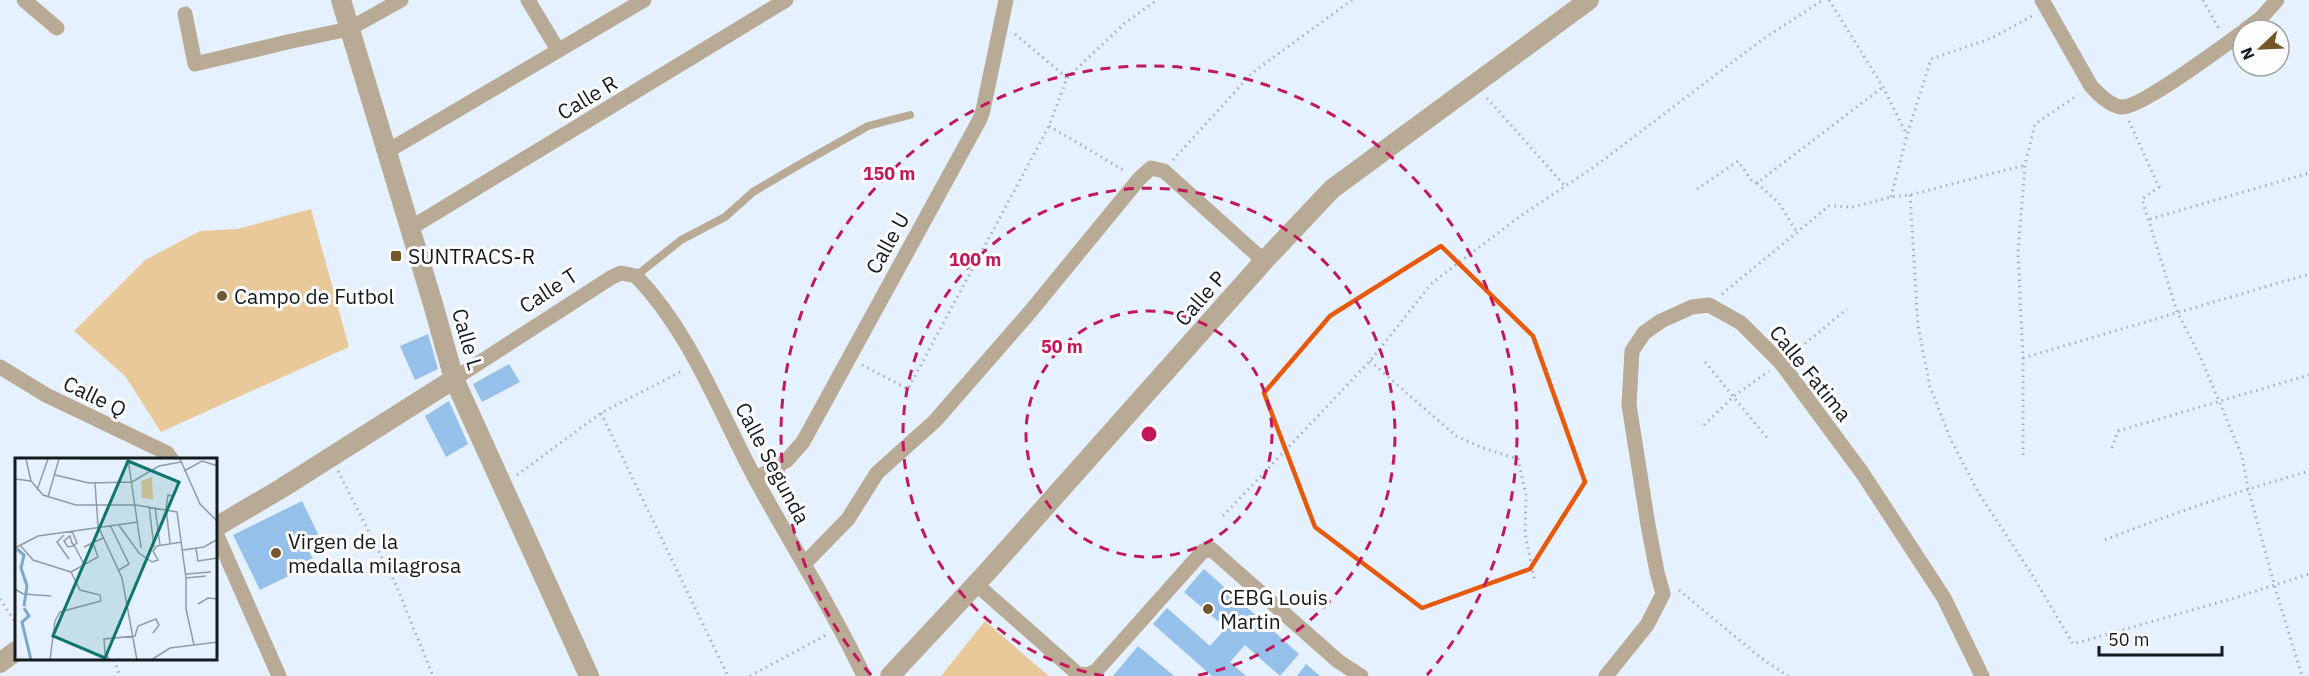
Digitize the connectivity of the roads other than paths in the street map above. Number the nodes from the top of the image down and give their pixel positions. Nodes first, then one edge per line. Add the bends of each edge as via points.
1 (24, 0) edge
2 (341, 0) edge
3 (401, 0) edge
4 (528, 0) edge
5 (644, 0) edge
6 (786, 0) edge
7 (1006, 0) edge
8 (1589, 0) edge
9 (2277, 0) edge
10 (2044, 4) edge
11 (185, 14) dead end
12 (2261, 18) edge
13 (57, 28) dead end
14 (349, 29) junction
15 (2231, 40) edge
16 (558, 50) junction
17 (910, 115) dead end
18 (386, 152) junction
19 (409, 229) junction
20 (1264, 261) junction
21 (636, 276) junction
22 (0, 367) edge
23 (454, 379) junction
24 (171, 458) edge
25 (756, 479) junction
26 (218, 526) edge
27 (218, 538) edge
28 (804, 564) junction
29 (976, 584) junction
30 (15, 652) edge
31 (0, 663) edge
32 (279, 676) edge
33 (589, 676) edge
34 (864, 676) edge
35 (890, 676) edge
36 (1089, 676) edge
37 (1358, 676) edge
38 (1606, 676) edge
39 (1982, 676) edge

1 - 13 street
2 - 14 street, Calle L
3 - 14 street
4 - 16 street
5 - 16 street
6 - 19 street, Calle R
7 - 25 street, Calle U via 980,119 796,451
8 - 20 street, Calle P via 1332,189
9 - 12 street
10 - 15 street via 2091,86 2114,105 2124,107 2151,95
11 - 14 street via 195,64
14 - 18 street, Calle L
16 - 18 street
17 - 21 lane via 868,126 779,176 725,217 681,240
18 - 19 street, Calle L
19 - 23 street, Calle L
20 - 28 street via 1164,171 1151,168 935,421 877,473 848,519
20 - 29 street, Calle P
21 - 23 street, Calle T via 621,273 612,277
21 - 25 street, Calle Segunda via 658,301 697,361
22 - 24 street, Calle Q via 46,395
23 - 26 street, Calle T
23 - 33 street, Calle L
25 - 28 street, Calle Segunda
27 - 32 street
28 - 34 street, Calle Segunda
29 - 35 street, Calle P
29 - 36 street via 1078,674
30 - 31 street
36 - 37 street via 1203,551 1211,549
38 - 39 street, Calle Fatima via 1647,625 1663,594 1629,405 1632,351 1644,333 1661,321 1692,307 1709,305 1742,323 1781,363 1863,474 1938,589

